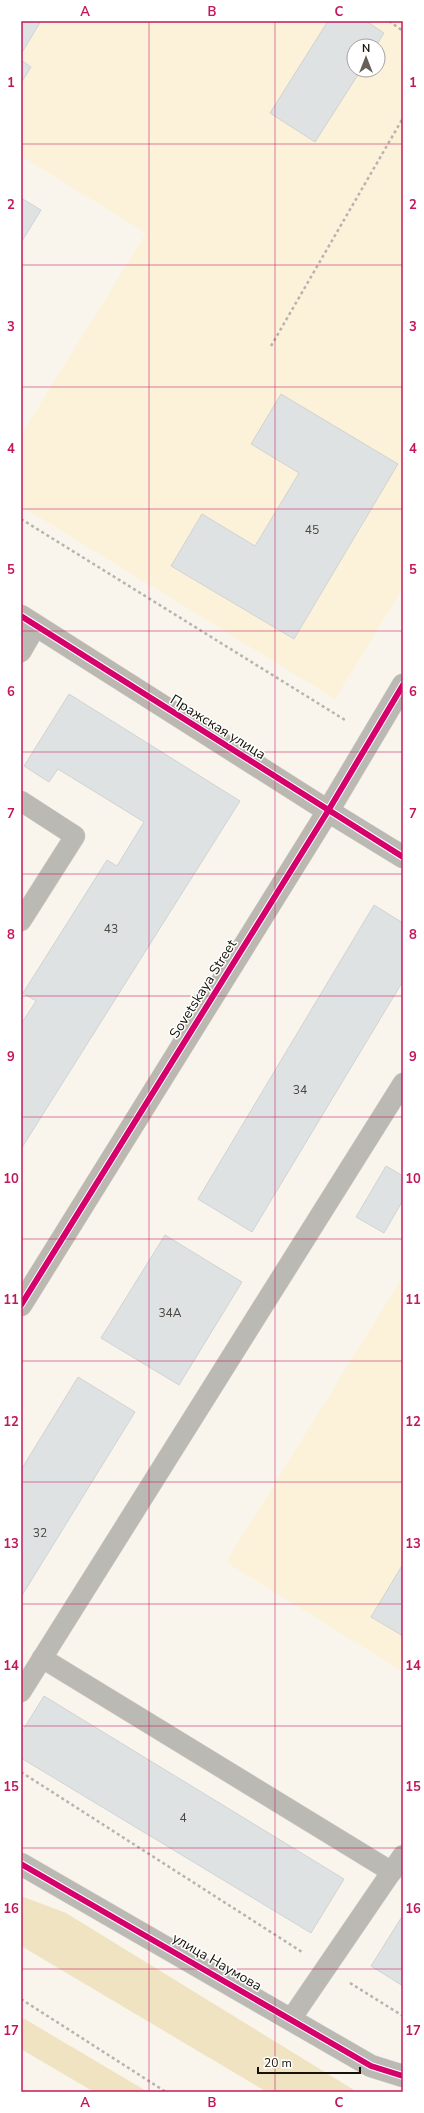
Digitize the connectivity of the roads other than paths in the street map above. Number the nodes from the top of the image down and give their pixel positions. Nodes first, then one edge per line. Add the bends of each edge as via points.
1 (29, 621) edge
2 (21, 652) edge
3 (403, 685) edge
4 (21, 801) edge
5 (328, 811) junction
6 (403, 857) edge
7 (21, 921) edge
8 (403, 1083) edge
9 (21, 1304) edge
10 (42, 1658) junction
11 (21, 1692) edge
12 (403, 1855) edge
13 (21, 1864) edge
14 (392, 1872) junction
15 (291, 2019) junction
16 (403, 2076) edge

1 - 2 lane
1 - 5 street, Пражская улица
3 - 5 street, Sovetskaya Street
4 - 7 lane via 75,836
5 - 6 street, Пражская улица
5 - 9 street, Sovetskaya Street
8 - 10 lane
10 - 11 lane
10 - 14 lane
12 - 14 lane
13 - 15 street, улица Наумова
14 - 15 lane
15 - 16 street, улица Наумова via 371,2066

